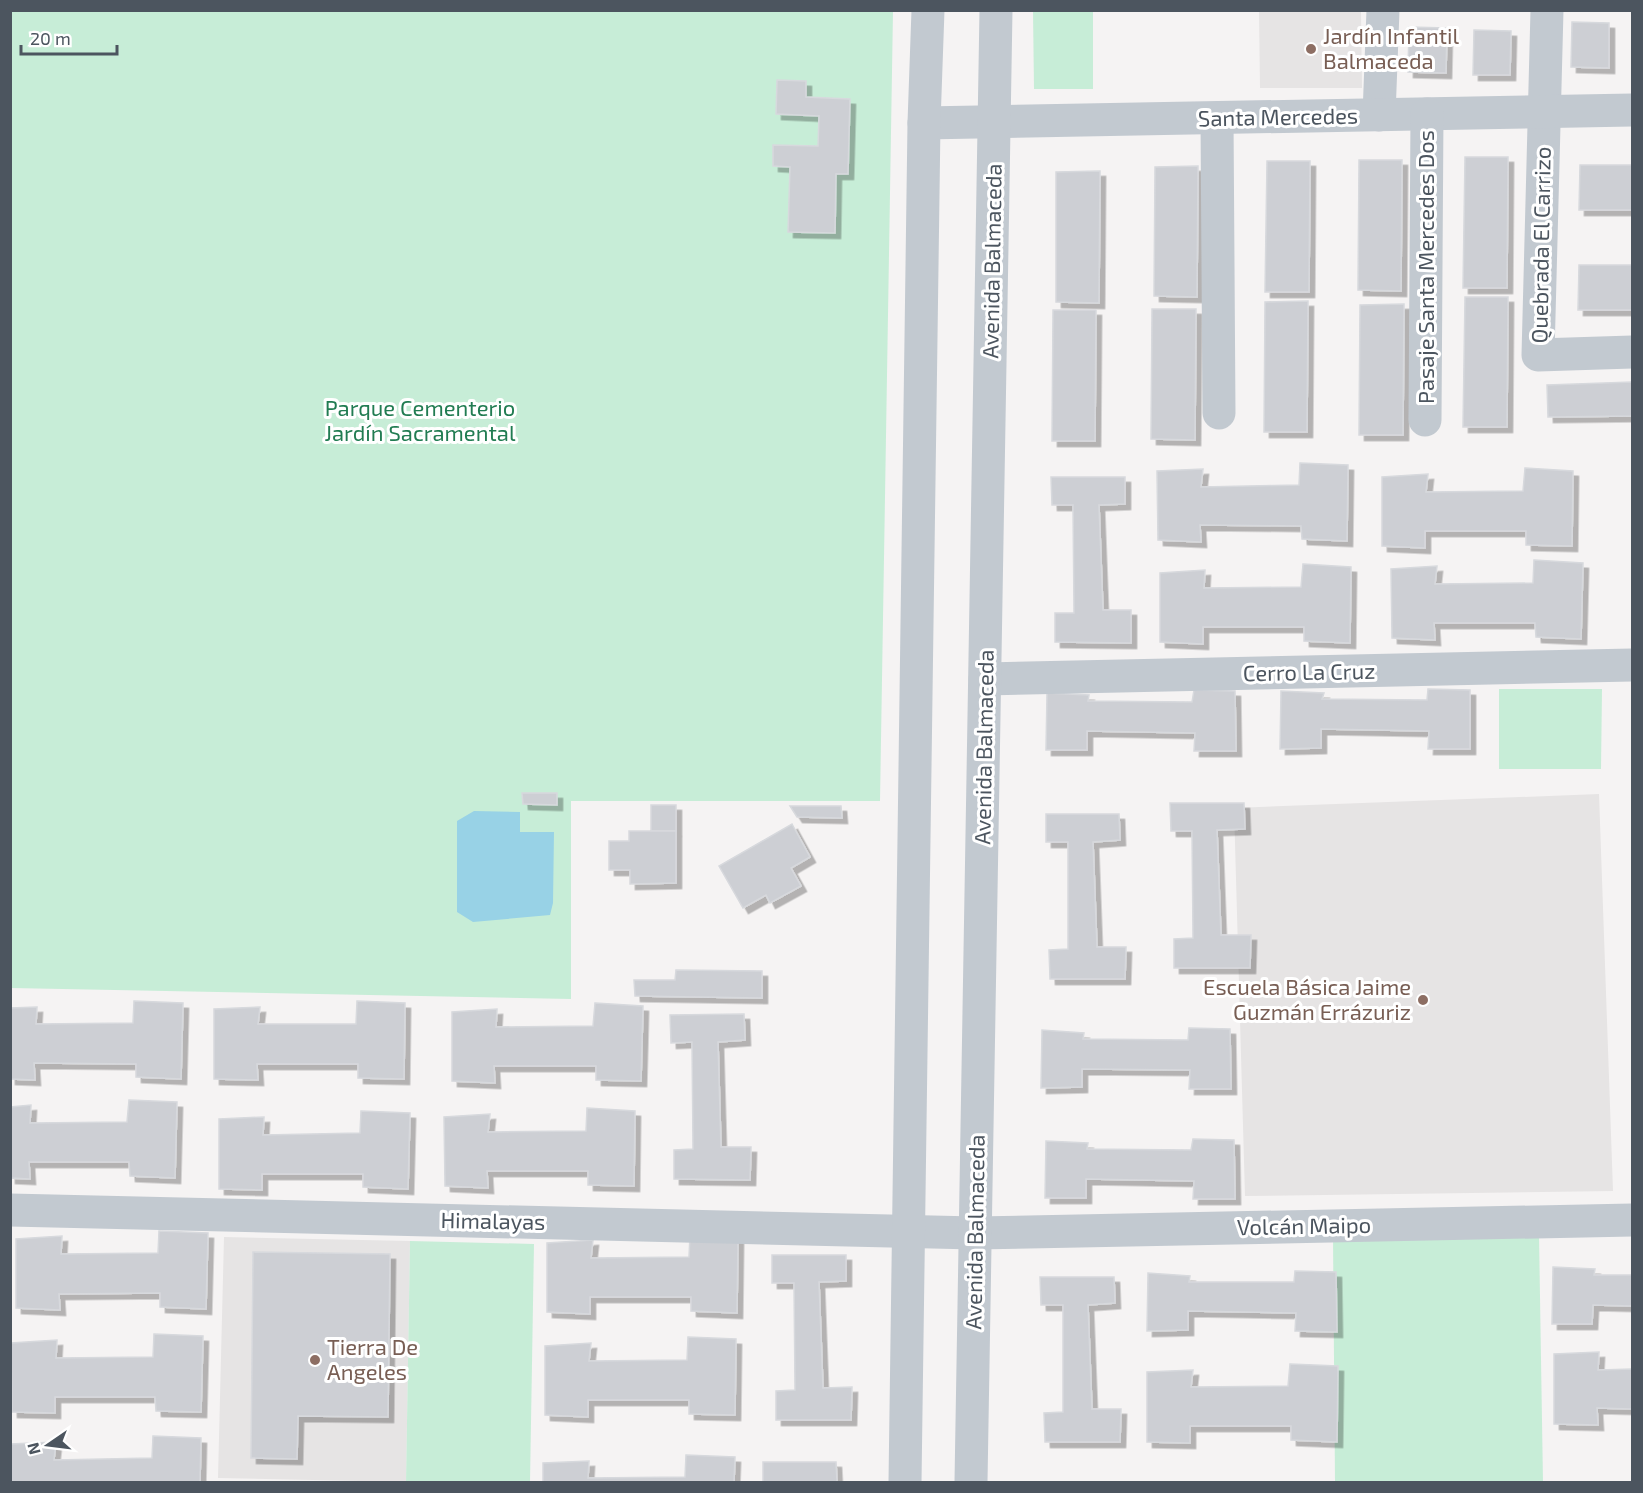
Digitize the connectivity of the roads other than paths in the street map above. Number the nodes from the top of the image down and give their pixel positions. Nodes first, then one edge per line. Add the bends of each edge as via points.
1 (928, 10) edge
2 (996, 10) edge
3 (1383, 10) edge
4 (1547, 10) edge
5 (1632, 110) edge
6 (1544, 112) junction
7 (1427, 114) junction
8 (1379, 115) junction
9 (1217, 118) junction
10 (994, 122) junction
11 (924, 123) junction
12 (1632, 352) edge
13 (1219, 413) dead end
14 (1425, 420) dead end
15 (1632, 665) edge
16 (985, 679) junction
17 (10, 1210) edge
18 (1632, 1220) edge
19 (909, 1231) junction
20 (975, 1233) junction
21 (905, 1482) edge
22 (971, 1482) edge

1 - 11 street
2 - 10 street, Avenida Balmaceda
3 - 8 street
4 - 6 street
5 - 6 street, Santa Mercedes
6 - 7 street, Santa Mercedes
6 - 12 street, Quebrada El Carrizo via 1538,355
7 - 8 street, Santa Mercedes
7 - 14 street, Pasaje Santa Mercedes Dos
8 - 9 street, Santa Mercedes
9 - 10 street, Santa Mercedes
9 - 13 street
10 - 11 street, Santa Mercedes
10 - 16 street, Avenida Balmaceda
11 - 19 street
15 - 16 street, Cerro La Cruz
16 - 20 street, Avenida Balmaceda
17 - 19 street, Himalayas
18 - 20 street, Volcán Maipo
19 - 20 street, Himalayas
19 - 21 street
20 - 22 street, Avenida Balmaceda

